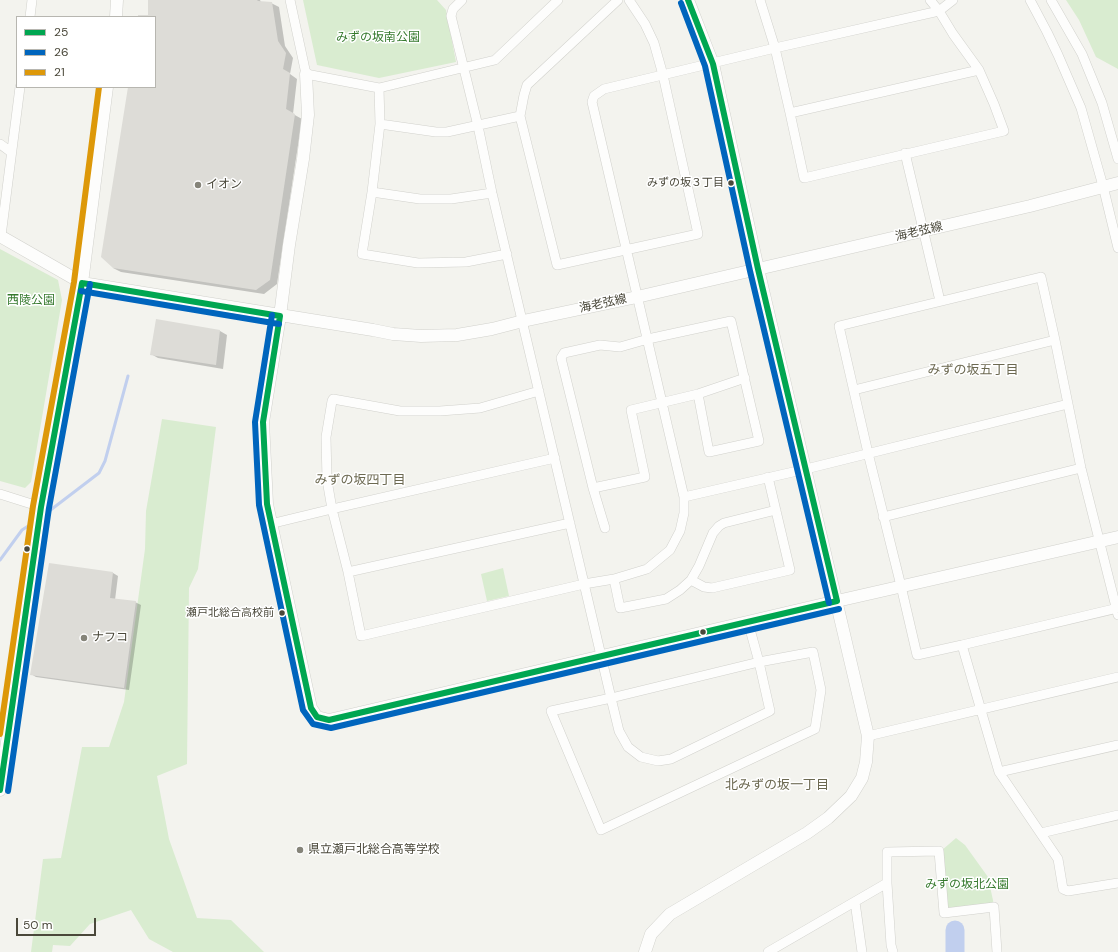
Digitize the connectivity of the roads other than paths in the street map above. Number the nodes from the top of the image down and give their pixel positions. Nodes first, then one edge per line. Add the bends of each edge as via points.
1 (32, 0) edge
2 (117, 0) edge
3 (290, 0) edge
4 (462, 0) edge
5 (558, 0) edge
6 (618, 0) edge
7 (629, 0) edge
8 (688, 0) edge
9 (760, 0) edge
10 (930, 0) edge
11 (953, 0) edge
12 (1030, 0) edge
13 (1051, 0) edge
14 (939, 11) junction
15 (30, 16) edge
16 (116, 16) edge
17 (775, 48) junction
18 (713, 64) junction
19 (463, 67) junction
20 (979, 70) junction
21 (306, 74) junction
22 (663, 75) junction
23 (20, 88) edge
24 (107, 88) edge
25 (379, 88) junction
26 (790, 113) junction
27 (520, 116) junction
28 (380, 124) junction
29 (478, 126) junction
30 (0, 144) edge
31 (11, 152) junction
32 (905, 153) junction
33 (1118, 159) edge
34 (1118, 183) edge
35 (1103, 186) junction
36 (372, 192) junction
37 (492, 193) junction
38 (924, 230) junction
39 (0, 236) edge
40 (1118, 248) edge
41 (626, 249) junction
42 (507, 254) junction
43 (758, 269) junction
44 (82, 283) junction
45 (637, 297) junction
46 (940, 301) junction
47 (280, 316) junction
48 (523, 321) junction
49 (648, 339) junction
50 (1056, 340) junction
51 (745, 378) junction
52 (854, 390) junction
53 (539, 391) junction
54 (698, 394) junction
55 (663, 403) junction
56 (1068, 404) junction
57 (621, 414) dead end
58 (631, 414) junction
59 (868, 453) junction
60 (555, 458) junction
61 (1081, 468) junction
62 (806, 469) junction
63 (768, 476) junction
64 (593, 488) junction
65 (0, 494) edge
66 (684, 496) junction
67 (332, 509) junction
68 (41, 510) junction
69 (776, 510) junction
70 (883, 516) junction
71 (570, 523) junction
72 (270, 524) junction
73 (604, 528) dead end
74 (1118, 536) edge
75 (1100, 541) junction
76 (348, 572) junction
77 (614, 579) junction
78 (691, 580) junction
79 (584, 584) junction
80 (901, 586) junction
81 (837, 601) junction
82 (1117, 611) edge
83 (748, 622) junction
84 (962, 645) junction
85 (601, 656) junction
86 (759, 662) junction
87 (1118, 677) edge
88 (611, 698) junction
89 (980, 709) junction
90 (868, 736) junction
91 (1118, 745) edge
92 (999, 772) junction
93 (0, 790) edge
94 (1118, 815) edge
95 (1041, 833) junction
96 (887, 883) junction
97 (1118, 883) edge
98 (856, 902) junction
99 (645, 952) edge
100 (768, 952) edge
101 (862, 952) edge
102 (893, 952) edge
103 (997, 952) edge

1 - 15 street
2 - 16 street
3 - 21 street
4 - 19 street via 453,9 451,16
5 - 19 street via 495,60
6 - 27 street via 527,85
7 - 22 street via 654,42
8 - 18 street
9 - 17 street
10 - 14 street
11 - 14 street
12 - 35 street via 1056,49 1081,108
13 - 33 street via 1082,54 1102,102
14 - 17 street
14 - 20 street
17 - 18 street
17 - 26 street
18 - 22 street
18 - 43 street
19 - 25 street
19 - 29 street
20 - 26 street
20 - 32 street via 1004,131
21 - 25 street
21 - 47 street via 308,115
22 - 41 street via 604,89 594,96 592,102
22 - 41 street via 698,234
23 - 31 street
24 - 44 street
25 - 28 street
26 - 32 street via 804,178
27 - 29 street
27 - 41 street via 557,265
28 - 29 street via 436,132
28 - 36 street
29 - 37 street
30 - 31 street
31 - 39 street
32 - 38 street
34 - 35 street, 海老弦線
35 - 38 street, 海老弦線
35 - 40 street
36 - 37 street via 420,200 451,199
36 - 42 street via 362,254 418,263 466,262
37 - 42 street
38 - 43 street, 海老弦線
38 - 46 street
39 - 44 street
41 - 45 street
42 - 48 street
43 - 45 street, 海老弦線
43 - 62 street
44 - 47 street, 海老弦線
44 - 68 street
45 - 48 street, 海老弦線
45 - 49 street
46 - 50 street via 1041,277
46 - 52 street via 839,326
47 - 48 street, 海老弦線 via 421,336 457,335 492,330
47 - 72 street via 262,422 265,489
48 - 53 street
49 - 51 street via 731,321
49 - 55 street
49 - 64 street via 620,347 600,345 564,353 561,358
50 - 52 street
50 - 56 street
51 - 54 street
51 - 54 street via 759,441 710,452
52 - 59 street
53 - 60 street
53 - 67 street via 480,408 440,411 400,411 333,399 326,437 327,480
54 - 55 street
55 - 58 street via 630,410
55 - 66 street
56 - 59 street
56 - 61 street
57 - 58 street
58 - 64 street via 646,477
59 - 62 street
59 - 70 street
60 - 67 street
60 - 71 street
61 - 70 street
61 - 75 street
62 - 63 street
62 - 81 street
63 - 66 street
63 - 69 street
64 - 73 street
65 - 68 street
66 - 77 street via 680,532 670,550 647,569
67 - 72 street
67 - 76 street
68 - 93 street
69 - 78 street via 719,526 713,533
69 - 78 street via 790,570 712,588
70 - 80 street
71 - 76 street
71 - 79 street
72 - 85 street via 311,708 322,719 329,720
74 - 75 street
75 - 80 street
75 - 82 street
76 - 79 street via 361,636
77 - 78 street via 620,608 666,599
77 - 79 street
79 - 85 street
80 - 81 street
80 - 84 street via 916,655
81 - 83 street
81 - 90 street
82 - 84 street
83 - 85 street
83 - 86 street
84 - 89 street
85 - 88 street
86 - 88 street
86 - 88 street via 770,711 671,759 658,761 642,757 628,747 619,731
86 - 88 street via 813,652 821,690 815,729 601,830 551,711
87 - 89 street
89 - 90 street
89 - 92 street
90 - 99 street via 862,778 850,796 828,818 670,914 651,934
91 - 92 street
92 - 95 street
94 - 95 street
95 - 97 street via 1058,859 1063,889 1068,891
96 - 98 street
96 - 102 street
96 - 103 street via 887,852 939,851 944,914 994,907
98 - 100 street
98 - 101 street

